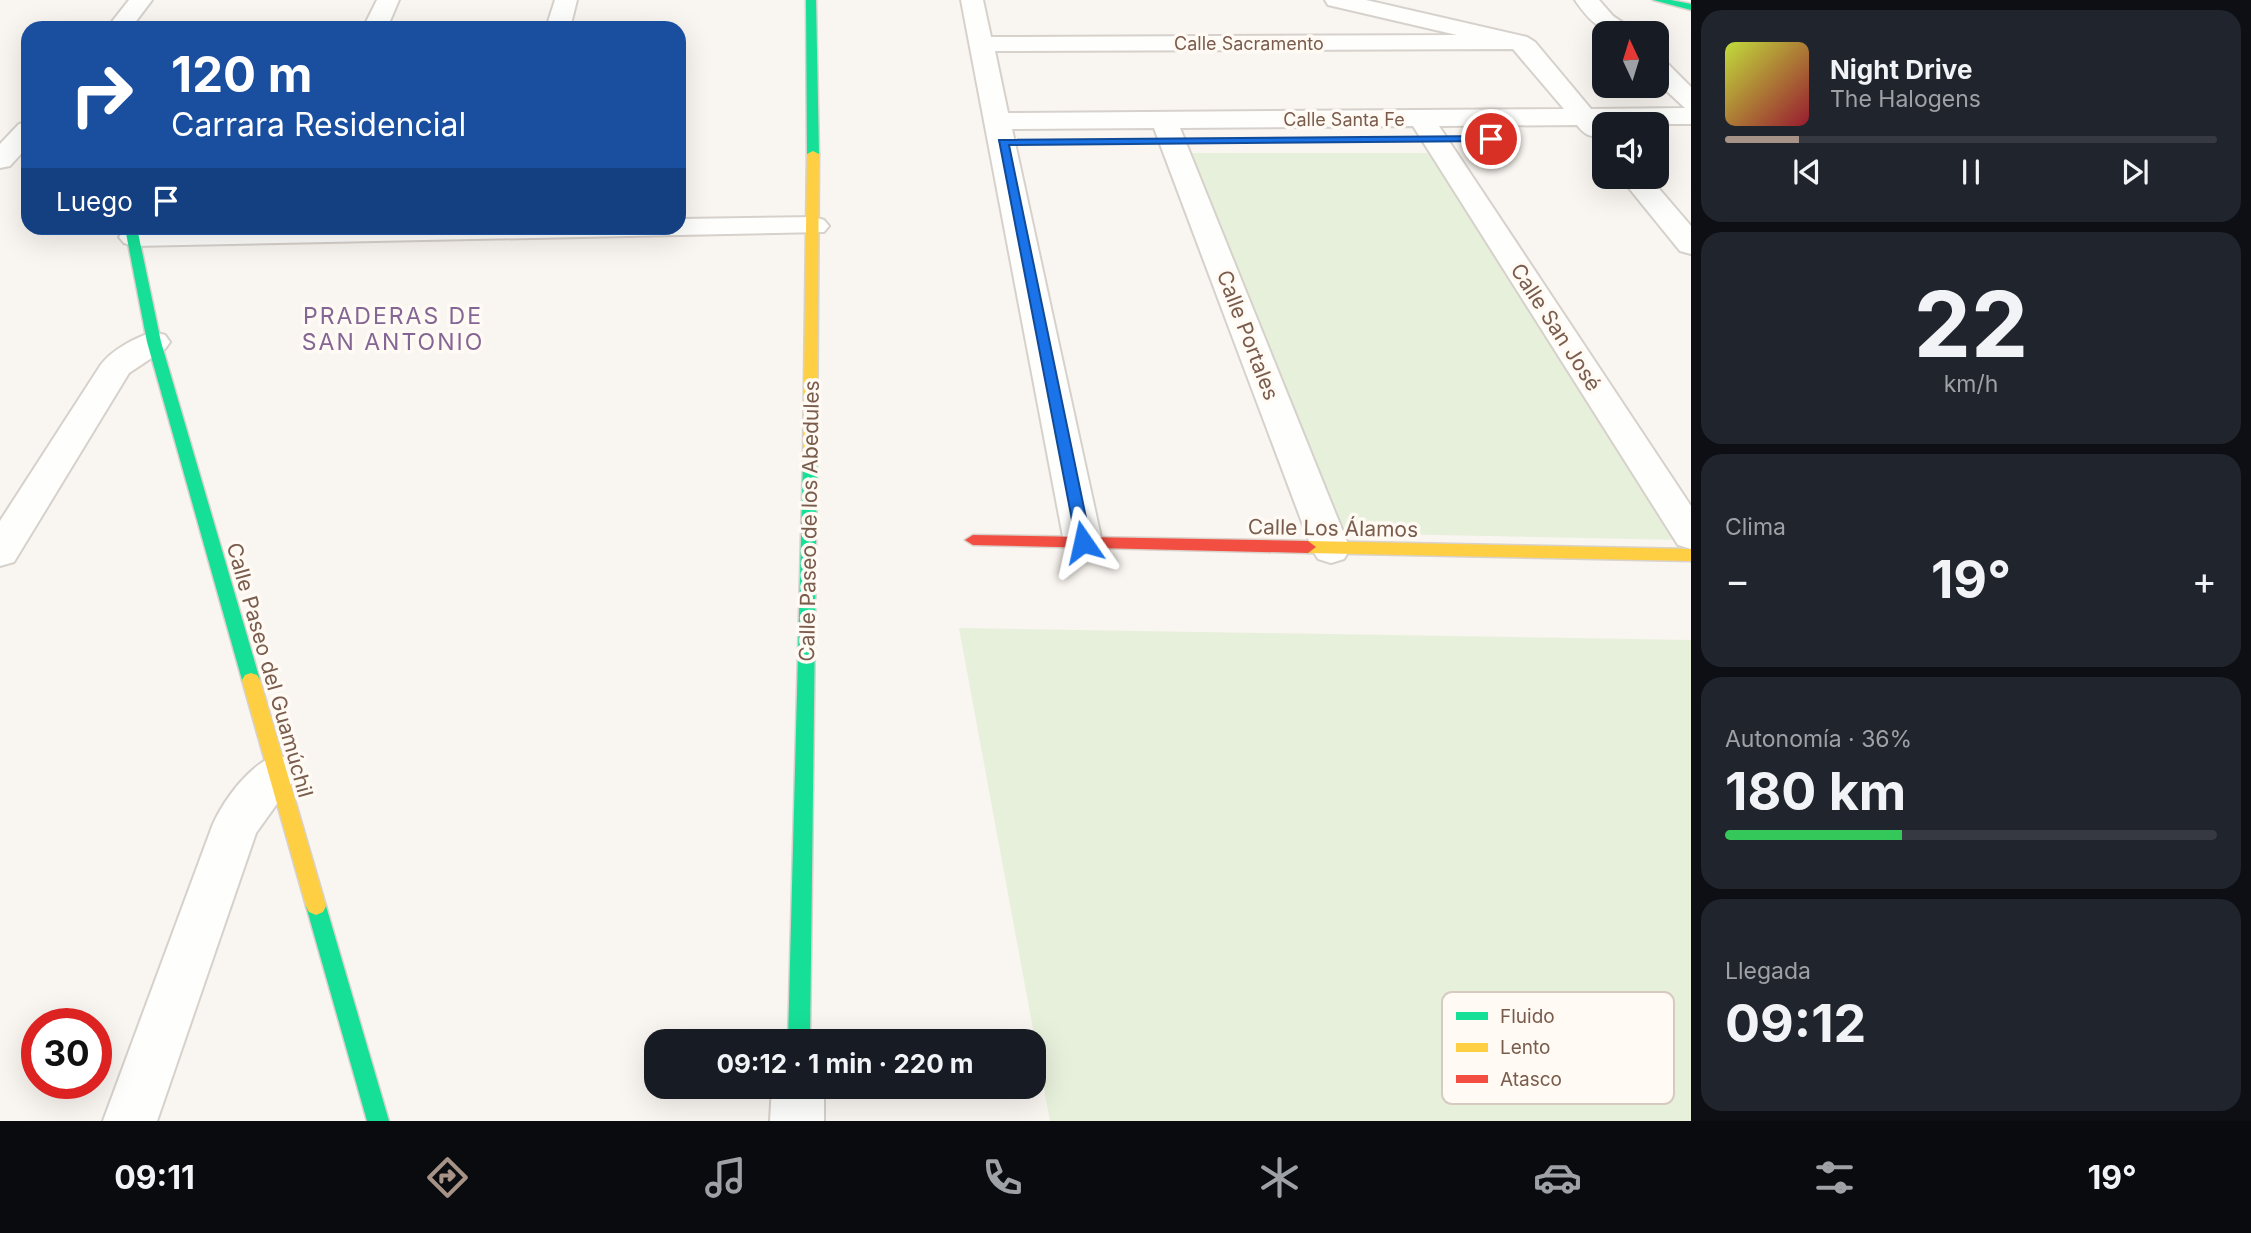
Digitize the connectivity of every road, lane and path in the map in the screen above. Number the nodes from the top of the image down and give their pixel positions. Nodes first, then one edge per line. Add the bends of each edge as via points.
1 (141, 0) edge
2 (388, 0) edge
3 (566, 0) edge
4 (811, 0) edge
5 (972, 0) edge
6 (1336, 0) edge
7 (1586, 0) edge
8 (1603, 0) edge
9 (1658, 0) edge
10 (1691, 7) edge
11 (124, 21) edge
12 (378, 21) edge
13 (560, 21) edge
14 (1605, 21) edge
15 (1621, 21) edge
16 (1518, 42) junction
17 (981, 44) junction
18 (1673, 78) edge
19 (1691, 102) edge
20 (1691, 116) edge
21 (1584, 117) junction
22 (1592, 126) edge
23 (1428, 129) junction
24 (1168, 131) junction
25 (1000, 132) junction
26 (21, 138) edge
27 (1669, 138) edge
28 (1691, 138) edge
29 (1592, 139) edge
30 (0, 160) edge
31 (1644, 189) edge
32 (814, 226) junction
33 (686, 227) edge
34 (133, 235) edge
35 (1691, 245) edge
36 (154, 342) junction
37 (1691, 536) edge
38 (973, 540) dead end
39 (1083, 542) junction
40 (1332, 549) junction
41 (0, 552) edge
42 (1691, 555) edge
43 (277, 773) junction
44 (799, 1029) edge
45 (798, 1099) edge
46 (130, 1121) edge
47 (378, 1121) edge
48 (797, 1121) edge

1 - 11 street
2 - 12 street
3 - 13 street
4 - 32 street, Calle Paseo de los Abedules
5 - 17 street
6 - 16 street
7 - 14 street
8 - 15 street
9 - 10 street
16 - 17 street, Calle Sacramento
16 - 21 street
17 - 25 street
18 - 19 street
20 - 21 street, Calle Santa Fe
21 - 22 street
21 - 23 street, Calle Santa Fe
23 - 24 street
23 - 29 street
23 - 37 street, Calle San José
24 - 25 street
24 - 40 street, Calle Portales
25 - 39 street
26 - 30 street
27 - 28 street
31 - 35 street
32 - 33 street
32 - 44 street, Calle Paseo de los Abedules
34 - 36 street, Calle Paseo del Guamúchil
36 - 41 street via 117,366
36 - 43 street, Calle Paseo del Guamúchil
38 - 39 street, Calle Los Álamos
39 - 40 street, Calle Los Álamos
40 - 42 street, Calle Los Álamos
43 - 46 street via 236,824
43 - 47 street, Calle Paseo del Guamúchil
45 - 48 street

